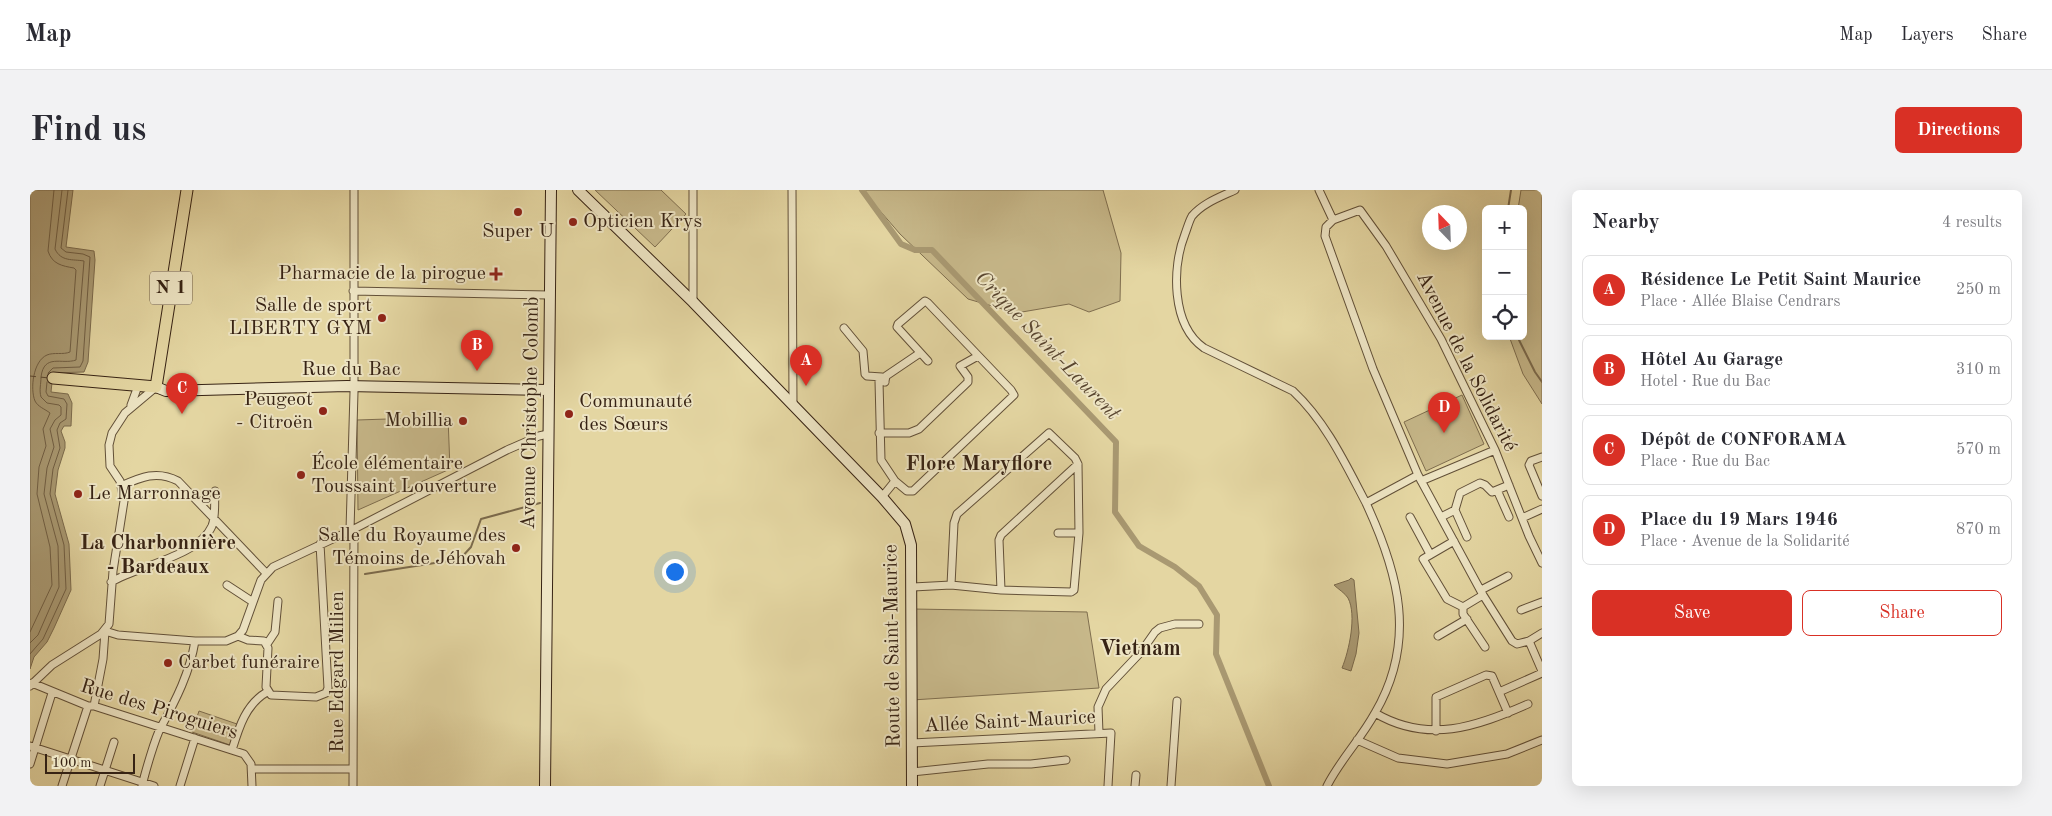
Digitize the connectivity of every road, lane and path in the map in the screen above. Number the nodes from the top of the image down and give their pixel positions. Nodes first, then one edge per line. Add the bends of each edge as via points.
1 (186, 190) edge
2 (354, 190) edge
3 (551, 190) edge
4 (578, 190) edge
5 (693, 190) edge
6 (792, 190) edge
7 (1235, 190) edge
8 (1319, 190) edge
9 (1333, 220) junction
10 (354, 291) junction
11 (549, 296) junction
12 (693, 302) junction
13 (844, 328) dead end
14 (920, 353) junction
15 (978, 356) junction
16 (928, 361) dead end
17 (53, 378) dead end
18 (885, 382) junction
19 (138, 386) junction
20 (156, 387) junction
21 (354, 387) junction
22 (548, 390) junction
23 (793, 404) junction
24 (130, 408) junction
25 (879, 433) junction
26 (548, 434) junction
27 (1495, 450) junction
28 (1542, 457) edge
29 (1078, 464) junction
30 (1420, 478) junction
31 (896, 481) junction
32 (1509, 484) junction
33 (121, 486) junction
34 (1497, 490) junction
35 (214, 491) dead end
36 (1542, 496) edge
37 (882, 497) junction
38 (1366, 503) junction
39 (1455, 510) junction
40 (1542, 510) edge
41 (1410, 517) dead end
42 (1441, 517) junction
43 (1509, 517) dead end
44 (213, 518) junction
45 (1522, 518) junction
46 (352, 530) junction
47 (1058, 533) dead end
48 (1079, 533) junction
49 (1467, 538) dead end
50 (1454, 541) junction
51 (320, 544) junction
52 (1430, 554) junction
53 (1541, 558) edge
54 (266, 573) junction
55 (1508, 576) dead end
56 (111, 582) junction
57 (227, 585) dead end
58 (951, 585) junction
59 (913, 587) junction
60 (1001, 590) junction
61 (1482, 592) junction
62 (278, 601) dead end
63 (253, 602) junction
64 (1542, 602) edge
65 (1463, 607) junction
66 (1521, 610) dead end
67 (1467, 620) junction
68 (1198, 624) dead end
69 (105, 631) junction
70 (1542, 633) edge
71 (238, 636) junction
72 (1438, 636) dead end
73 (195, 641) junction
74 (1529, 641) junction
75 (266, 644) junction
76 (1485, 647) dead end
77 (1542, 672) edge
78 (31, 684) edge
79 (267, 692) junction
80 (1499, 692) junction
81 (52, 693) junction
82 (1176, 701) dead end
83 (1528, 704) dead end
84 (91, 706) junction
85 (1375, 713) junction
86 (1508, 713) junction
87 (160, 728) junction
88 (1436, 731) junction
89 (1099, 733) junction
90 (196, 738) junction
91 (1357, 740) junction
92 (1542, 740) edge
93 (114, 742) dead end
94 (912, 743) junction
95 (33, 747) edge
96 (232, 750) junction
97 (70, 760) junction
98 (1066, 760) dead end
99 (30, 764) edge
100 (252, 769) junction
101 (353, 769) junction
102 (105, 770) junction
103 (912, 772) junction
104 (1136, 775) dead end
105 (142, 784) edge
106 (62, 786) edge
107 (100, 786) edge
108 (154, 786) edge
109 (180, 786) edge
110 (252, 786) edge
111 (353, 786) edge
112 (545, 786) edge
113 (912, 786) edge
114 (1108, 786) edge
115 (1135, 786) edge
116 (1171, 786) edge
117 (1327, 786) edge

1 - 20 main road, N 1
2 - 10 street, Rue Edgard Milien
3 - 11 street, Avenue Christophe Colomb
4 - 12 street, Route de Saint-Maurice
5 - 12 street
6 - 23 street
7 - 38 street via 1209,202 1192,217 1178,250 1175,283 1183,320 1196,343 1293,391 1334,442
8 - 9 street
9 - 27 street, Avenue de la Solidarité via 1360,210 1386,246 1441,338
9 - 30 street via 1326,227 1325,236 1373,370
10 - 11 street
10 - 21 street, Rue Edgard Milien
11 - 22 street, Avenue Christophe Colomb
12 - 23 street, Route de Saint-Maurice
13 - 18 street via 863,351 865,374 882,376
14 - 15 street via 898,326 925,301
14 - 16 street
14 - 18 street via 886,376
15 - 25 street via 960,365 968,382 919,429 909,433
15 - 31 street via 1012,391 1013,397 915,490 907,491
17 - 19 main road
18 - 25 street via 878,381
19 - 20 main road
19 - 24 street
20 - 21 street, Rue du Bac via 174,390
20 - 24 street
21 - 22 street, Rue du Bac
21 - 46 street, Rue Edgard Milien
22 - 26 street, Avenue Christophe Colomb
23 - 37 street, Route de Saint-Maurice
24 - 33 street via 116,427 109,445 110,466
25 - 31 street via 881,460
26 - 46 street via 507,450
26 - 112 street, Avenue Christophe Colomb
27 - 30 street
27 - 32 street, Avenue de la Solidarité
28 - 36 street via 1529,465
29 - 48 street
29 - 58 street via 1048,433 958,512 954,523
29 - 60 street via 1001,535
30 - 38 street
30 - 42 street
31 - 37 street
32 - 34 street
32 - 45 street, Avenue de la Solidarité
33 - 44 street via 145,476 168,476 182,485
33 - 56 street via 124,501
34 - 39 street via 1492,492 1480,483 1460,493
34 - 43 street
35 - 44 street
37 - 59 street, Route de Saint-Maurice via 902,518 910,535
38 - 85 street via 1387,553 1399,602 1398,653
39 - 42 street
39 - 49 street
40 - 45 street
41 - 52 street
42 - 50 street
44 - 54 street
44 - 56 street via 209,531 192,546
45 - 53 street, Avenue de la Solidarité
46 - 51 street
46 - 101 street, Rue Edgard Milien
47 - 48 street
48 - 60 street via 1074,590
50 - 52 street
50 - 61 street
51 - 54 street via 282,561
51 - 79 street via 327,692 316,697 274,696
52 - 65 street via 1423,559 1425,565 1447,600
54 - 63 street
55 - 61 street
56 - 69 street via 110,620
57 - 63 street
58 - 59 street
58 - 60 street
59 - 94 street, Route de Saint-Maurice
61 - 65 street
61 - 74 street via 1512,641 1516,644
62 - 75 street via 275,632
63 - 71 street
64 - 66 street
65 - 67 street
67 - 72 street
67 - 76 street
68 - 89 street via 1172,625 1155,632 1106,690 1098,708
69 - 73 street via 118,635
69 - 78 street via 52,665
69 - 84 street via 103,658
70 - 74 street
71 - 73 street via 226,641
71 - 75 street
73 - 87 street via 182,686
74 - 77 street
75 - 79 street
77 - 80 street
78 - 81 street, Rue des Piroguiers
79 - 96 street via 256,698 243,718
80 - 86 street
80 - 88 street via 1489,674 1438,695 1435,700
81 - 84 street, Rue des Piroguiers
81 - 95 street
82 - 116 street
83 - 86 street
84 - 87 street, Rue des Piroguiers
84 - 97 street
85 - 88 street via 1396,724
85 - 91 street
86 - 88 street via 1455,730
87 - 90 street, Rue des Piroguiers
87 - 105 street
89 - 94 street, Allée Saint-Maurice
89 - 114 street, Allée Saint-Maurice via 1110,733
90 - 96 street, Rue des Piroguiers
90 - 109 street
91 - 92 street via 1398,758 1447,764 1507,754
91 - 117 street
93 - 102 street
94 - 103 street, Route de Saint-Maurice
95 - 97 street
95 - 99 street
96 - 100 street, Rue des Piroguiers via 244,754
97 - 102 street
97 - 106 street
98 - 103 street
100 - 101 street
100 - 110 street, Rue des Piroguiers
101 - 111 street, Rue Edgard Milien
102 - 105 street
102 - 107 street
103 - 113 street, Route de Saint-Maurice
104 - 115 street
105 - 108 street

